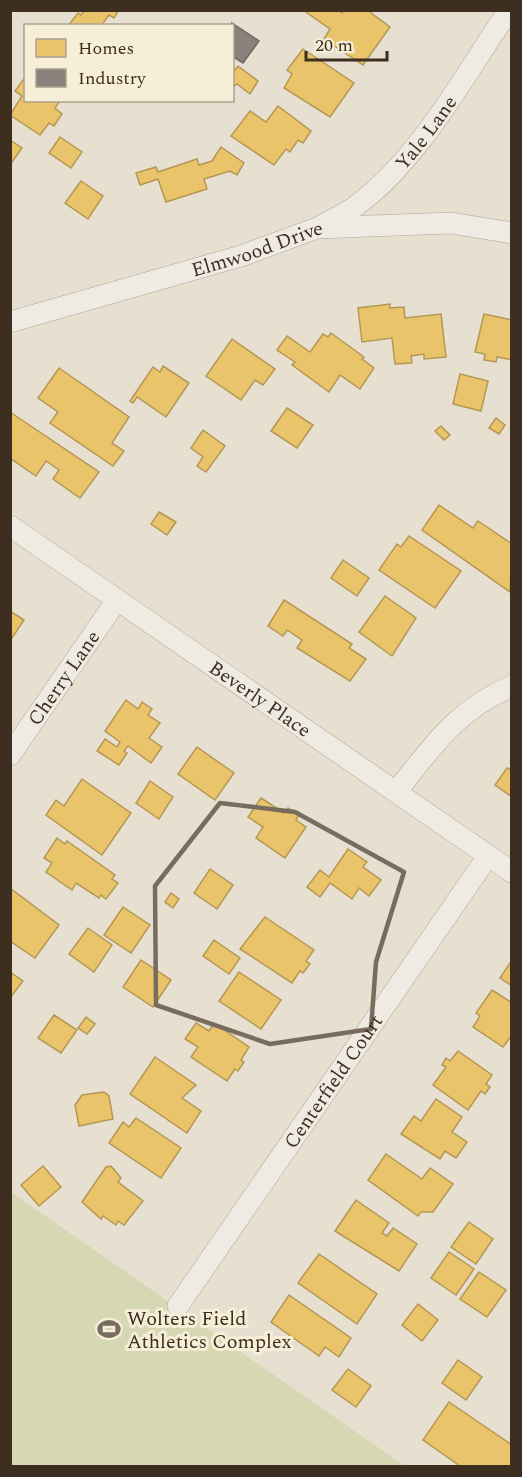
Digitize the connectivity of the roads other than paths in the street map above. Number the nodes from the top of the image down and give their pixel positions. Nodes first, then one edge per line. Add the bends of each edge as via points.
1 (509, 10) edge
2 (317, 228) junction
3 (512, 233) edge
4 (10, 322) edge
5 (10, 526) edge
6 (117, 600) junction
7 (512, 686) edge
8 (10, 755) edge
9 (396, 792) junction
10 (488, 856) junction
11 (512, 872) edge
12 (178, 1306) dead end

1 - 2 street, Yale Lane via 416,146 361,201
2 - 3 street, Elmwood Drive via 451,223
2 - 4 street, Elmwood Drive via 241,256
5 - 6 street, Beverly Place
6 - 8 street, Cherry Lane
6 - 9 street, Beverly Place
7 - 9 street via 449,725
9 - 10 street, Beverly Place
10 - 11 street, Beverly Place
10 - 12 street, Centerfield Court

